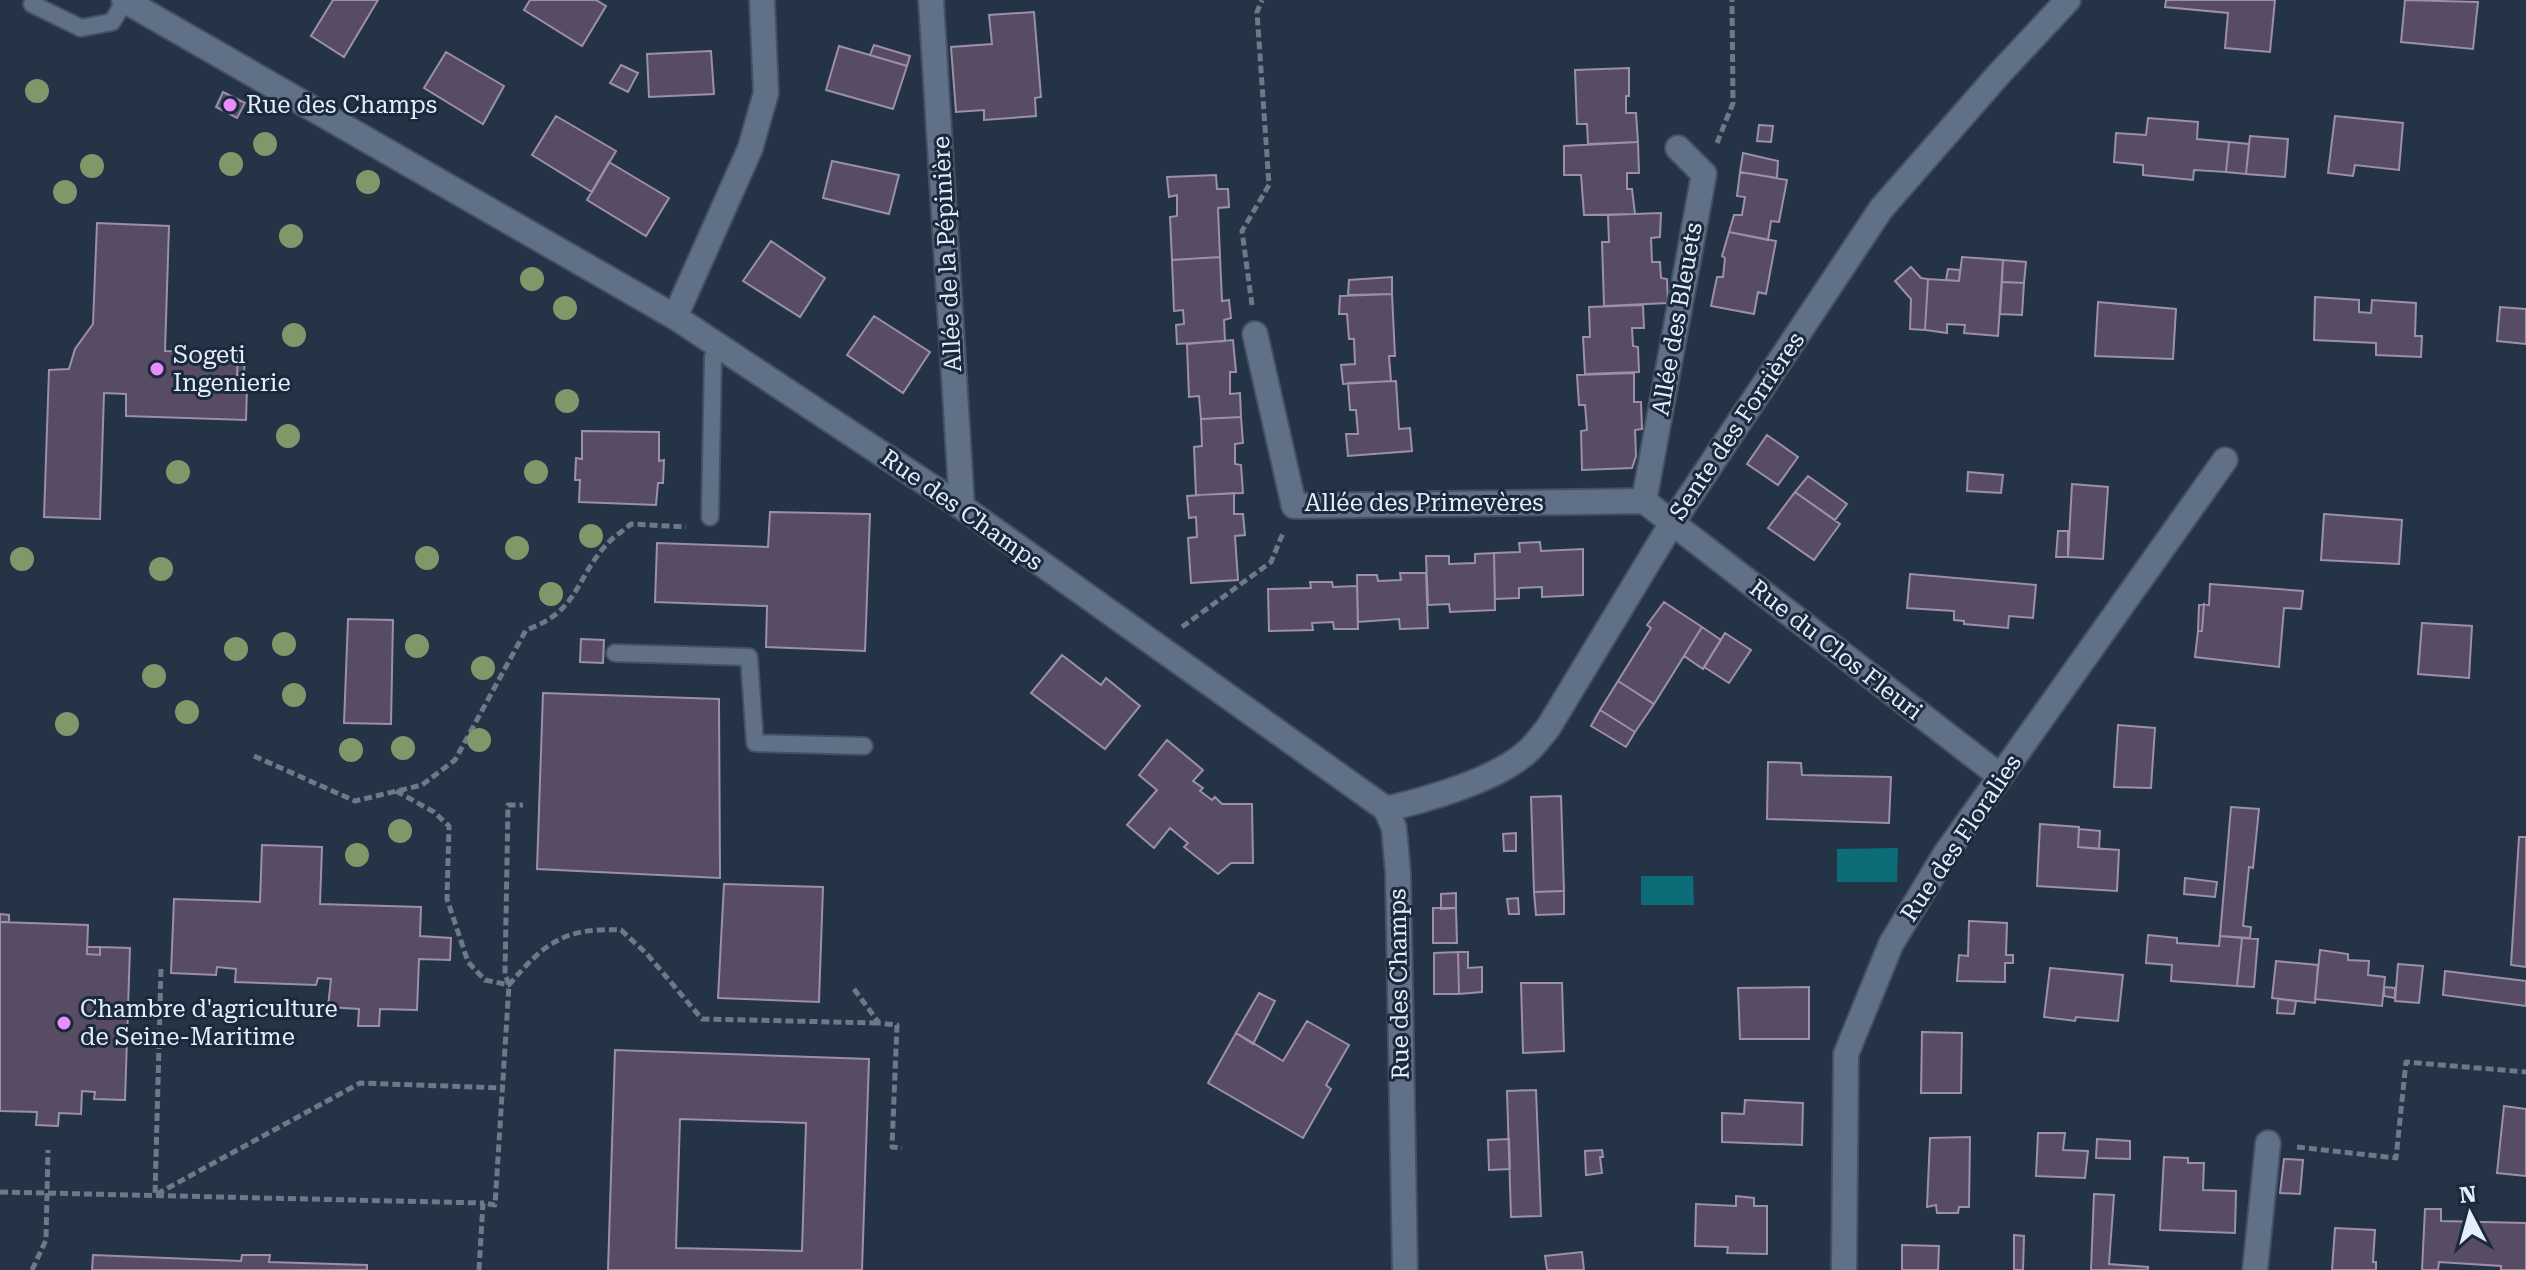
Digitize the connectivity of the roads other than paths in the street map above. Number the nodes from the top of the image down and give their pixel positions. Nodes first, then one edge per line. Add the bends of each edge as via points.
1 (34, 0) edge
2 (762, 0) edge
3 (931, 0) edge
4 (2068, 0) edge
5 (128, 1) edge
6 (1678, 148) dead end
7 (675, 317) junction
8 (1255, 334) road end
9 (721, 348) junction
10 (2225, 460) dead end
11 (1644, 501) junction
12 (962, 507) junction
13 (710, 517) road end
14 (1672, 523) junction
15 (615, 653) dead end
16 (864, 746) dead end
17 (2000, 776) junction
18 (1386, 809) junction
19 (2268, 1143) road end
20 (1405, 1270) edge
21 (1844, 1270) edge
22 (2255, 1270) edge

1 - 5 lane via 32,4 81,28 112,22
2 - 7 street via 766,93 750,149
3 - 12 street, Allée de la Pépinière
4 - 14 street, Sente des Forrières via 1881,209
5 - 7 street, Rue des Champs
6 - 11 street, Allée des Bleuets via 1704,174
7 - 9 street, Rue des Champs
8 - 11 street, Allée des Primevères via 1294,506
9 - 12 street, Rue des Champs
9 - 13 lane via 713,357
10 - 17 street, Rue des Floralies
11 - 14 street
12 - 18 street, Rue des Champs
14 - 17 street, Rue du Clos Fleuri
14 - 18 street, Sente des Forrières via 1548,728 1526,753 1494,774
15 - 16 lane via 749,657 755,743
17 - 21 street, Rue des Floralies via 1891,944 1846,1054
18 - 20 street, Rue des Champs via 1394,828 1398,873
19 - 22 street

